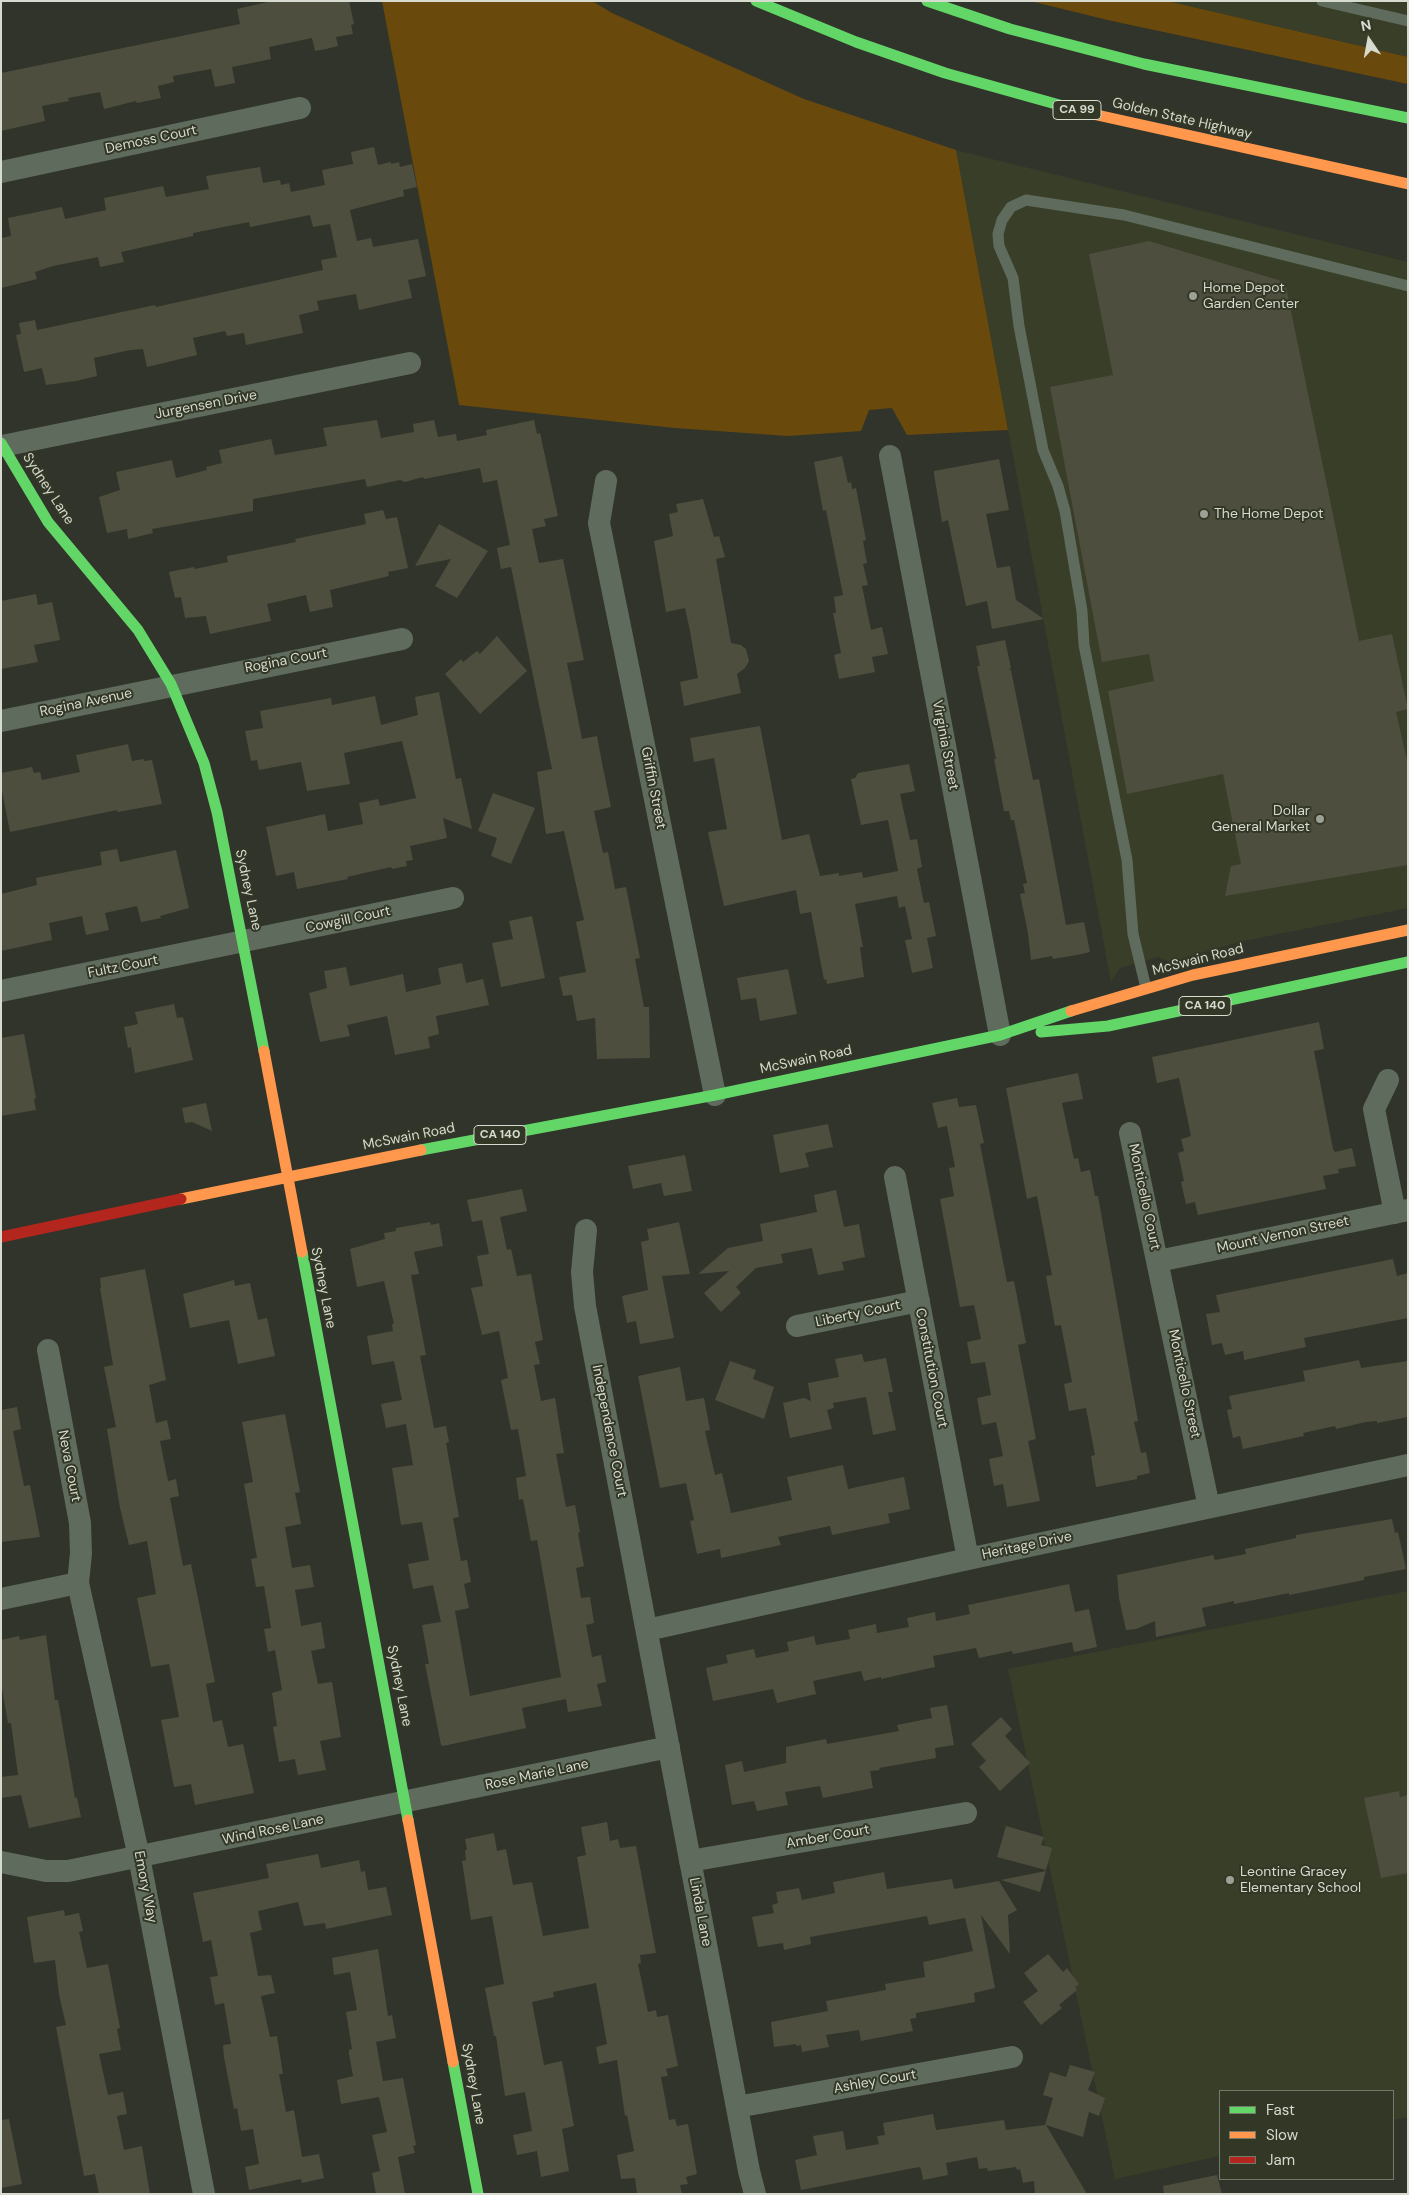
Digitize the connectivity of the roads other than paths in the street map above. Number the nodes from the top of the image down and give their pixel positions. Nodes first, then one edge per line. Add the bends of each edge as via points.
1 (756, 1) edge
2 (927, 1) edge
3 (1322, 1) edge
4 (1359, 5) edge
5 (1408, 21) edge
6 (300, 108) dead end
7 (1408, 118) edge
8 (1, 172) edge
9 (1408, 186) edge
10 (1408, 286) edge
11 (410, 363) dead end
12 (2, 445) edge
13 (890, 456) dead end
14 (606, 481) dead end
15 (402, 638) dead end
16 (171, 684) junction
17 (1, 721) edge
18 (453, 898) dead end
19 (1408, 930) edge
20 (244, 942) junction
21 (1408, 962) edge
22 (1146, 988) junction
23 (1, 991) edge
24 (1000, 1035) junction
25 (1388, 1080) dead end
26 (715, 1095) junction
27 (1130, 1134) dead end
28 (286, 1176) junction
29 (895, 1178) dead end
30 (1401, 1211) edge
31 (586, 1230) dead end
32 (1, 1237) edge
33 (1158, 1261) junction
34 (918, 1301) junction
35 (798, 1326) dead end
36 (48, 1350) dead end
37 (1408, 1465) edge
38 (1209, 1507) junction
39 (968, 1559) junction
40 (78, 1583) junction
41 (1, 1599) edge
42 (647, 1630) junction
43 (669, 1747) junction
44 (406, 1802) junction
45 (966, 1813) dead end
46 (140, 1857) junction
47 (1, 1862) edge
48 (690, 1862) junction
49 (1012, 2057) dead end
50 (737, 2108) junction
51 (204, 2194) edge
52 (478, 2194) edge
53 (754, 2194) edge

1 - 9 main road, Golden State Highway / CA 99 via 856,42 963,78 1083,112
2 - 7 main road via 1010,29 1144,64
3 - 4 lane
4 - 5 lane
6 - 8 street, Demoss Court
10 - 22 lane via 1124,215 1026,200 1011,207 1002,220 999,246 1013,278 1043,450 1065,511 1082,610 1084,645 1127,860 1132,934
11 - 12 street, Jurgensen Drive
12 - 16 main road, Sydney Lane via 48,522 138,630
13 - 24 street, Virginia Street
14 - 26 street, Griffin Street via 599,523
15 - 16 street, Rogina Court
16 - 17 street, Rogina Avenue
16 - 20 main road, Sydney Lane via 204,763
18 - 20 street, Cowgill Court
19 - 22 main road, McSwain Road / CA 140 via 1193,975
20 - 23 street, Fultz Court
20 - 28 main road, Sydney Lane
21 - 24 main road, McSwain Road / CA 140 via 1108,1026
22 - 24 main road, McSwain Road / CA 140
24 - 26 main road, McSwain Road / CA 140
25 - 30 street via 1374,1109
26 - 28 main road, McSwain Road / CA 140
27 - 33 street, Monticello Court
28 - 32 main road, McSwain Road / CA 140
28 - 44 main road, Sydney Lane
29 - 34 street, Constitution Court
30 - 33 street, Mount Vernon Street
31 - 42 street, Independence Court via 582,1272 585,1306
33 - 38 street, Monticello Street
34 - 35 street, Liberty Court
34 - 39 street, Constitution Court
36 - 40 street, Neva Court via 80,1523
37 - 38 street, Heritage Drive
38 - 39 street, Heritage Drive
39 - 42 street, Heritage Drive
40 - 41 street
40 - 46 street, Emory Way
42 - 43 street, Linda Lane
43 - 44 street, Rose Marie Lane
43 - 48 street, Linda Lane
44 - 46 street, Wind Rose Lane
44 - 52 main road, Sydney Lane
45 - 48 street, Amber Court
46 - 47 street, Wind Rose Lane via 68,1871 46,1871
46 - 51 street, Emory Way
48 - 50 street, Linda Lane
49 - 50 street, Ashley Court
50 - 53 street, Linda Lane

